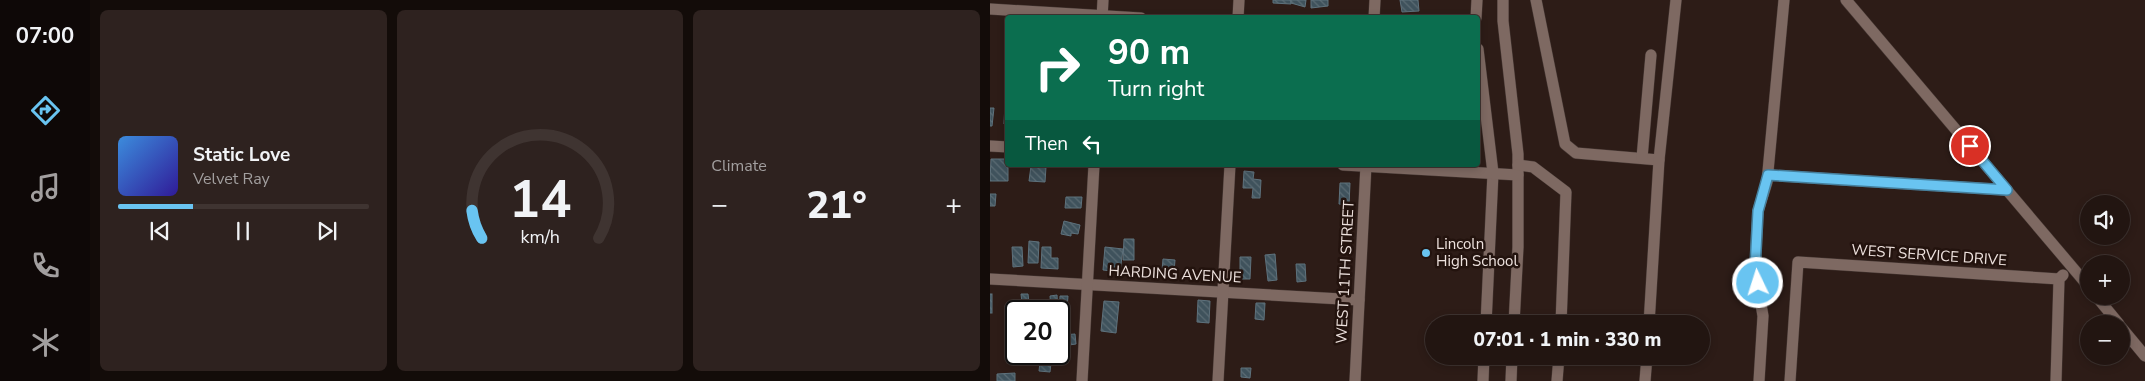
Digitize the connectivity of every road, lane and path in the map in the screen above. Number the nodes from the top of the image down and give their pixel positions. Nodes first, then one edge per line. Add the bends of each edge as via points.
1 (1103, 0) edge
2 (1239, 0) edge
3 (1375, 0) edge
4 (1477, 0) edge
5 (1503, 0) edge
6 (1536, 0) edge
7 (1676, 0) edge
8 (1784, 0) edge
9 (1846, 0) edge
10 (990, 9) edge
11 (1086, 15) edge
12 (1102, 15) edge
13 (1238, 15) edge
14 (1374, 15) edge
15 (1476, 15) edge
16 (1652, 55) dead end
17 (1480, 66) edge
18 (990, 146) edge
19 (1005, 147) edge
20 (1642, 158) junction
21 (1659, 160) junction
22 (1094, 167) edge
23 (1230, 167) edge
24 (1366, 167) edge
25 (1384, 167) edge
26 (1518, 170) junction
27 (1493, 173) junction
28 (1768, 175) junction
29 (2007, 190) junction
30 (2073, 268) junction
31 (2080, 276) edge
32 (990, 279) edge
33 (2059, 279) junction
34 (1087, 285) junction
35 (1224, 292) junction
36 (1359, 300) junction
37 (2103, 305) edge
38 (1486, 315) edge
39 (1514, 315) edge
40 (1561, 315) edge
41 (1650, 315) edge
42 (2112, 315) edge
43 (2130, 338) edge
44 (2145, 356) edge
45 (1484, 365) edge
46 (1512, 365) edge
47 (1558, 365) edge
48 (1646, 365) edge
49 (1082, 381) edge
50 (1218, 381) edge
51 (1355, 381) edge
52 (1483, 381) edge
53 (1511, 381) edge
54 (1557, 381) edge
55 (1645, 381) edge
56 (1759, 381) edge
57 (1790, 381) edge
58 (2056, 381) edge

1 - 12 street
2 - 13 street
3 - 14 street
4 - 15 street
5 - 26 street
6 - 20 street via 1565,144 1576,153
7 - 21 street
8 - 28 street
9 - 29 street
10 - 11 street
16 - 20 street
17 - 27 street
18 - 19 street
20 - 21 street
21 - 41 street
22 - 34 street
23 - 35 street
24 - 36 street, WEST 11TH STREET
25 - 27 street
26 - 27 street
26 - 39 street
26 - 40 street via 1533,168 1566,192
27 - 38 street
28 - 29 street
28 - 56 street via 1758,211 1755,269 1763,316
29 - 30 street
30 - 31 street
30 - 33 street
32 - 34 street, HARDING AVENUE
33 - 57 street, WEST SERVICE DRIVE via 1798,262
33 - 58 street
34 - 35 street, HARDING AVENUE
34 - 49 street
35 - 36 street, HARDING AVENUE
35 - 50 street
36 - 51 street, WEST 11TH STREET
37 - 42 street
43 - 44 street
45 - 52 street
46 - 53 street
47 - 54 street
48 - 55 street

